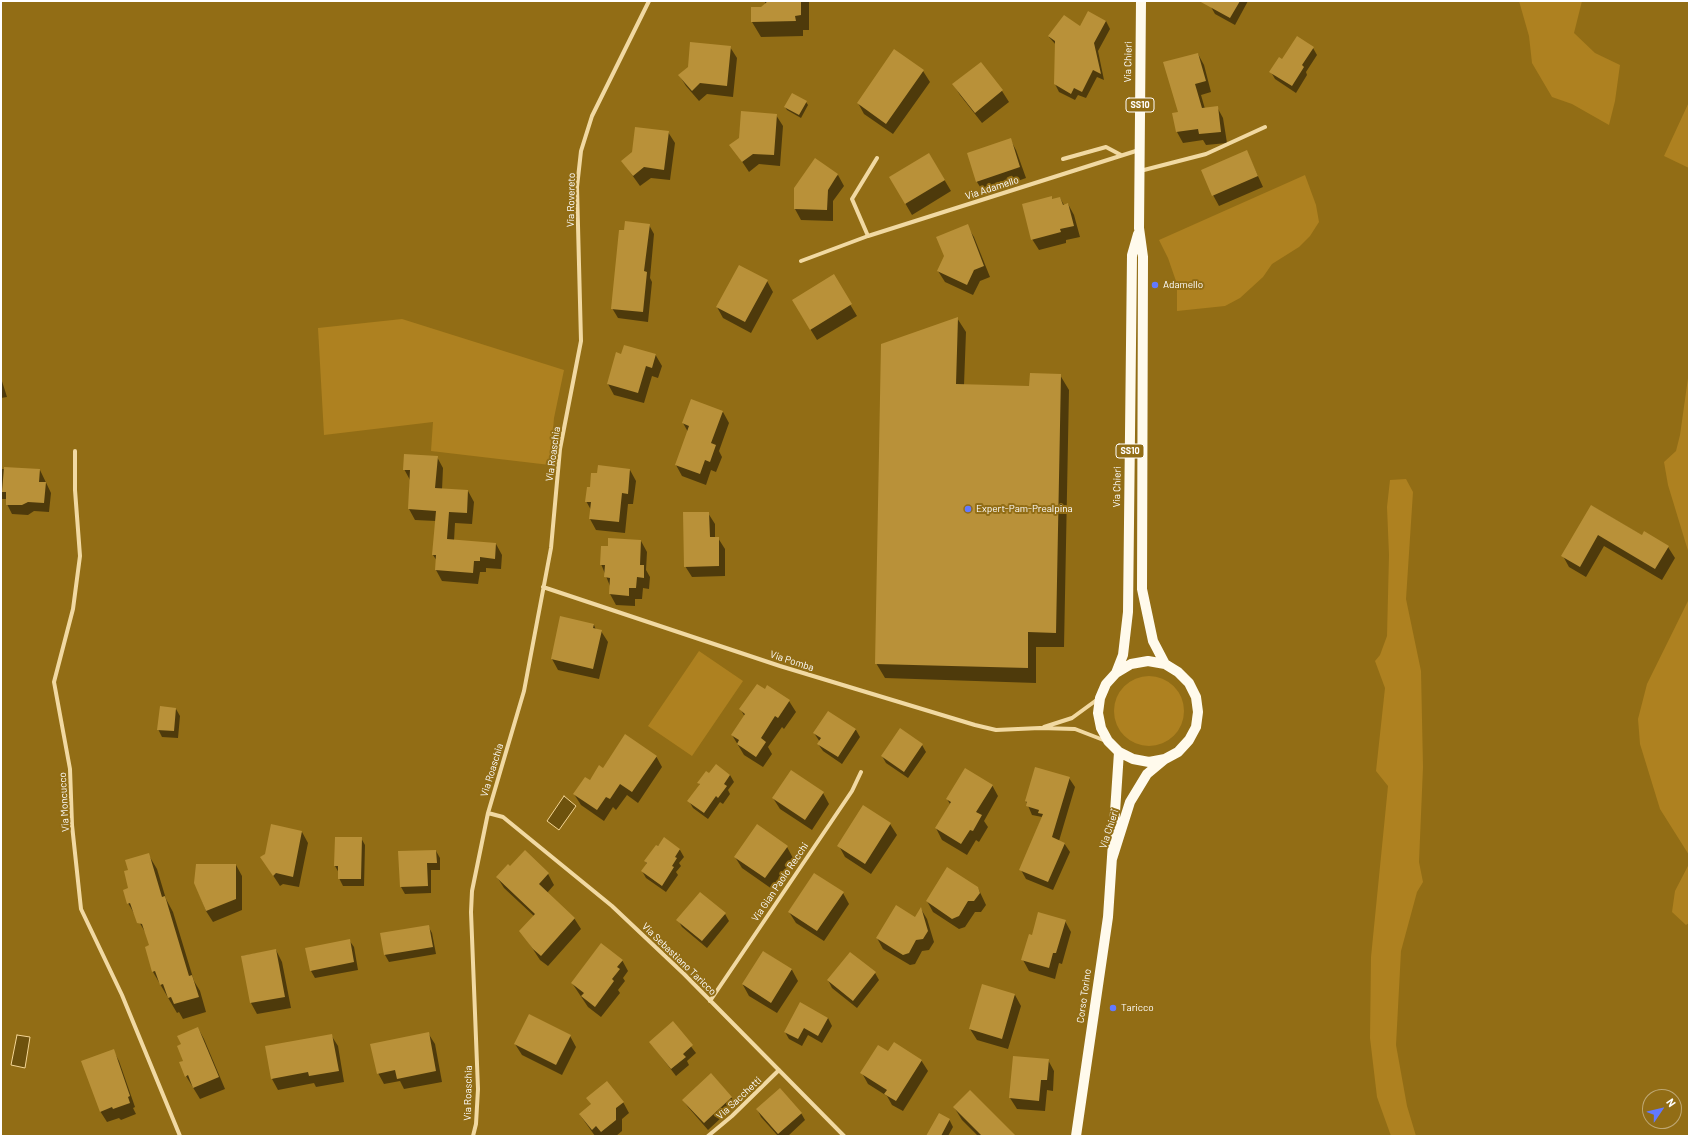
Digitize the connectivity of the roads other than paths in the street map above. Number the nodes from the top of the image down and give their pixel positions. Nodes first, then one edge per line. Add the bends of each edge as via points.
1 (648, 1) edge
2 (1141, 1) edge
3 (1265, 127) dead end
4 (1139, 150) junction
5 (1121, 155) junction
6 (877, 158) dead end
7 (1063, 159) dead end
8 (1139, 171) junction
9 (1139, 228) junction
10 (868, 236) junction
11 (801, 262) dead end
12 (568, 412) joint
13 (75, 451) dead end
14 (543, 587) junction
15 (1165, 664) junction
16 (1116, 673) junction
17 (1100, 698) junction
18 (1040, 728) junction
19 (1108, 742) junction
20 (1119, 752) junction
21 (1165, 759) junction
22 (861, 772) dead end
23 (488, 813) junction
24 (1112, 859) junction
25 (710, 1001) junction
26 (779, 1070) junction
27 (180, 1136) edge
28 (473, 1136) edge
29 (708, 1136) edge
30 (844, 1136) edge
31 (1076, 1136) edge

1 - 12 street, Via Rovereto via 592,116 581,151 577,188 581,340
2 - 4 main road, Via Chieri / SS10
3 - 8 street via 1206,154
4 - 5 street, Via Adamello
4 - 8 main road, Via Chieri / SS10
5 - 7 street via 1106,147
5 - 10 street, Via Adamello
6 - 10 street via 852,199
8 - 9 main road, Via Chieri / SS10
9 - 15 main road, Via Chieri / SS10 via 1143,257 1142,589 1153,641
9 - 16 main road, Via Chieri / SS10 via 1132,255 1128,612 1123,655
10 - 11 street, Via Adamello
12 - 14 street, Via Roaschia via 560,449 551,548
13 - 27 street, Via Moncucco via 80,556 73,609 54,682 70,769 72,825 81,908 122,995
14 - 18 street, Via Pomba via 780,666 968,723 996,730
14 - 23 street, Via Roaschia via 524,691
15 - 16 main road, Via Chieri / SS10 via 1131,664
15 - 21 main road, Via Chieri / SS10 via 1189,683 1196,696 1198,712 1196,727 1189,740 1178,752
16 - 17 main road, Via Chieri / SS10 via 1106,684
17 - 18 street, Via Pomba via 1072,718
17 - 19 main road, Via Chieri / SS10 via 1098,713 1101,728
18 - 19 street, Via Pomba via 1075,729
19 - 20 main road, Via Chieri / SS10
20 - 21 main road, Via Chieri / SS10 via 1133,759 1149,762
20 - 24 main road, Via Chieri
21 - 24 main road, Via Chieri via 1147,774 1130,802
22 - 25 street, Via Gian Paolo Recchi via 852,791
23 - 25 street, Via Sebastiano Taricco via 503,817 606,901
23 - 28 street, Via Roaschia via 472,891 471,912 478,1089
24 - 31 main road, Corso Torino via 1108,917
25 - 26 street, Via Sebastiano Taricco
26 - 29 street, Via Sacchetti
26 - 30 street, Via Sebastiano Taricco

